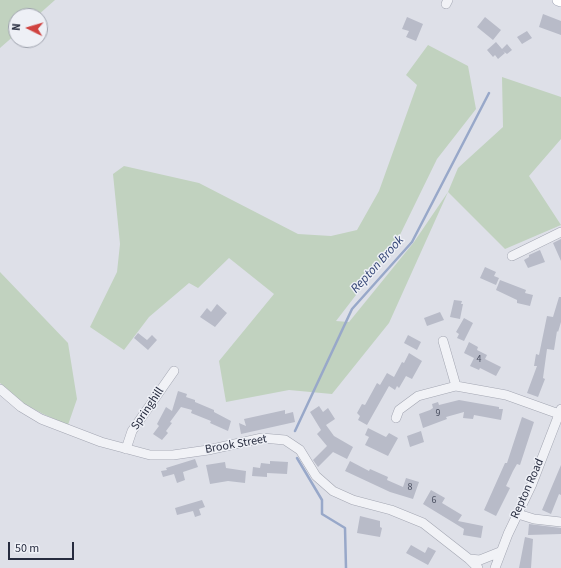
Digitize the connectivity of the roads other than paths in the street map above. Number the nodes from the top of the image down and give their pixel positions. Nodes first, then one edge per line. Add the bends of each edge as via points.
1 (558, 0) edge
2 (561, 1) edge
3 (561, 232) edge
4 (512, 256) dead end
5 (443, 341) dead end
6 (174, 371) dead end
7 (456, 386) junction
8 (0, 389) edge
9 (560, 411) edge
10 (396, 418) dead end
11 (126, 449) junction
12 (518, 514) junction
13 (561, 522) edge
14 (500, 552) junction
15 (470, 559) junction
16 (478, 568) edge
17 (495, 568) edge

1 - 2 main road
3 - 4 street
5 - 7 street
6 - 11 street, Springhill via 132,431
7 - 9 street via 506,395
7 - 10 street via 418,396 399,410
8 - 11 street, Brook Street via 21,407 41,419
9 - 12 street, Repton Road
11 - 15 street, Brook Street via 160,456 208,450 262,438 285,440 300,450 316,476 333,491 423,523
12 - 13 street
12 - 14 street, Repton Road
14 - 15 street via 480,560
14 - 17 street, Repton Road
15 - 16 street, Brook Street

